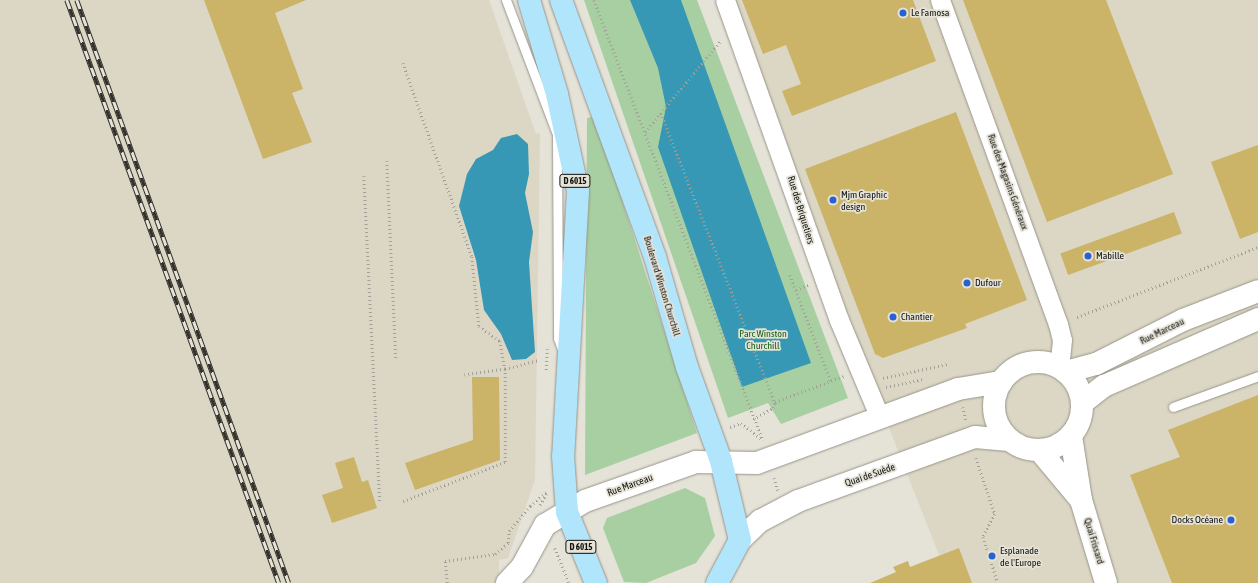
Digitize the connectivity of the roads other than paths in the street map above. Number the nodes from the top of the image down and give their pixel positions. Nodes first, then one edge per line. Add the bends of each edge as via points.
1 (506, 0) edge
2 (529, 0) edge
3 (561, 0) edge
4 (725, 0) edge
5 (940, 0) edge
6 (1258, 291) edge
7 (1258, 319) edge
8 (568, 367) junction
9 (1062, 369) junction
10 (1258, 376) edge
11 (1001, 382) junction
12 (1082, 404) junction
13 (1173, 407) dead end
14 (880, 418) junction
15 (1071, 436) junction
16 (1009, 440) junction
17 (1040, 451) junction
18 (721, 461) junction
19 (1081, 500) junction
20 (567, 512) junction
21 (740, 540) junction
22 (714, 580) edge
23 (507, 583) edge
24 (596, 583) edge
25 (1106, 583) edge

1 - 8 lane via 557,134 558,338
2 - 8 main road, D 6015 via 557,94 578,191
3 - 18 main road, Boulevard Winston Churchill via 655,257 687,367
4 - 14 street, Rue des Briquetiers via 839,320
5 - 9 street, Rue des Magasins Généraux via 1058,324 1062,340
6 - 9 main road, Rue Marceau via 1183,320 1096,364
7 - 12 main road via 1104,386
8 - 20 main road, D 6015 via 562,456
9 - 11 main road via 1034,362 1021,366
9 - 12 main road via 1080,392
10 - 13 lane
11 - 14 main road via 958,389
11 - 16 main road via 995,398 995,415
12 - 15 main road via 1082,415
14 - 18 main road via 757,463
15 - 17 main road via 1062,444
15 - 19 main road, Quai Frissard
16 - 17 main road via 1021,447
16 - 21 main road, Quai de Suède via 975,437 798,501 760,521
17 - 19 main road, Quai Frissard
18 - 20 main road, Rue Marceau via 696,462 585,501
18 - 21 main road, Boulevard Winston Churchill
19 - 25 main road, Quai Frissard
20 - 23 main road, Rue Marceau via 545,525 522,567
20 - 24 main road, D 6015
21 - 22 main road

